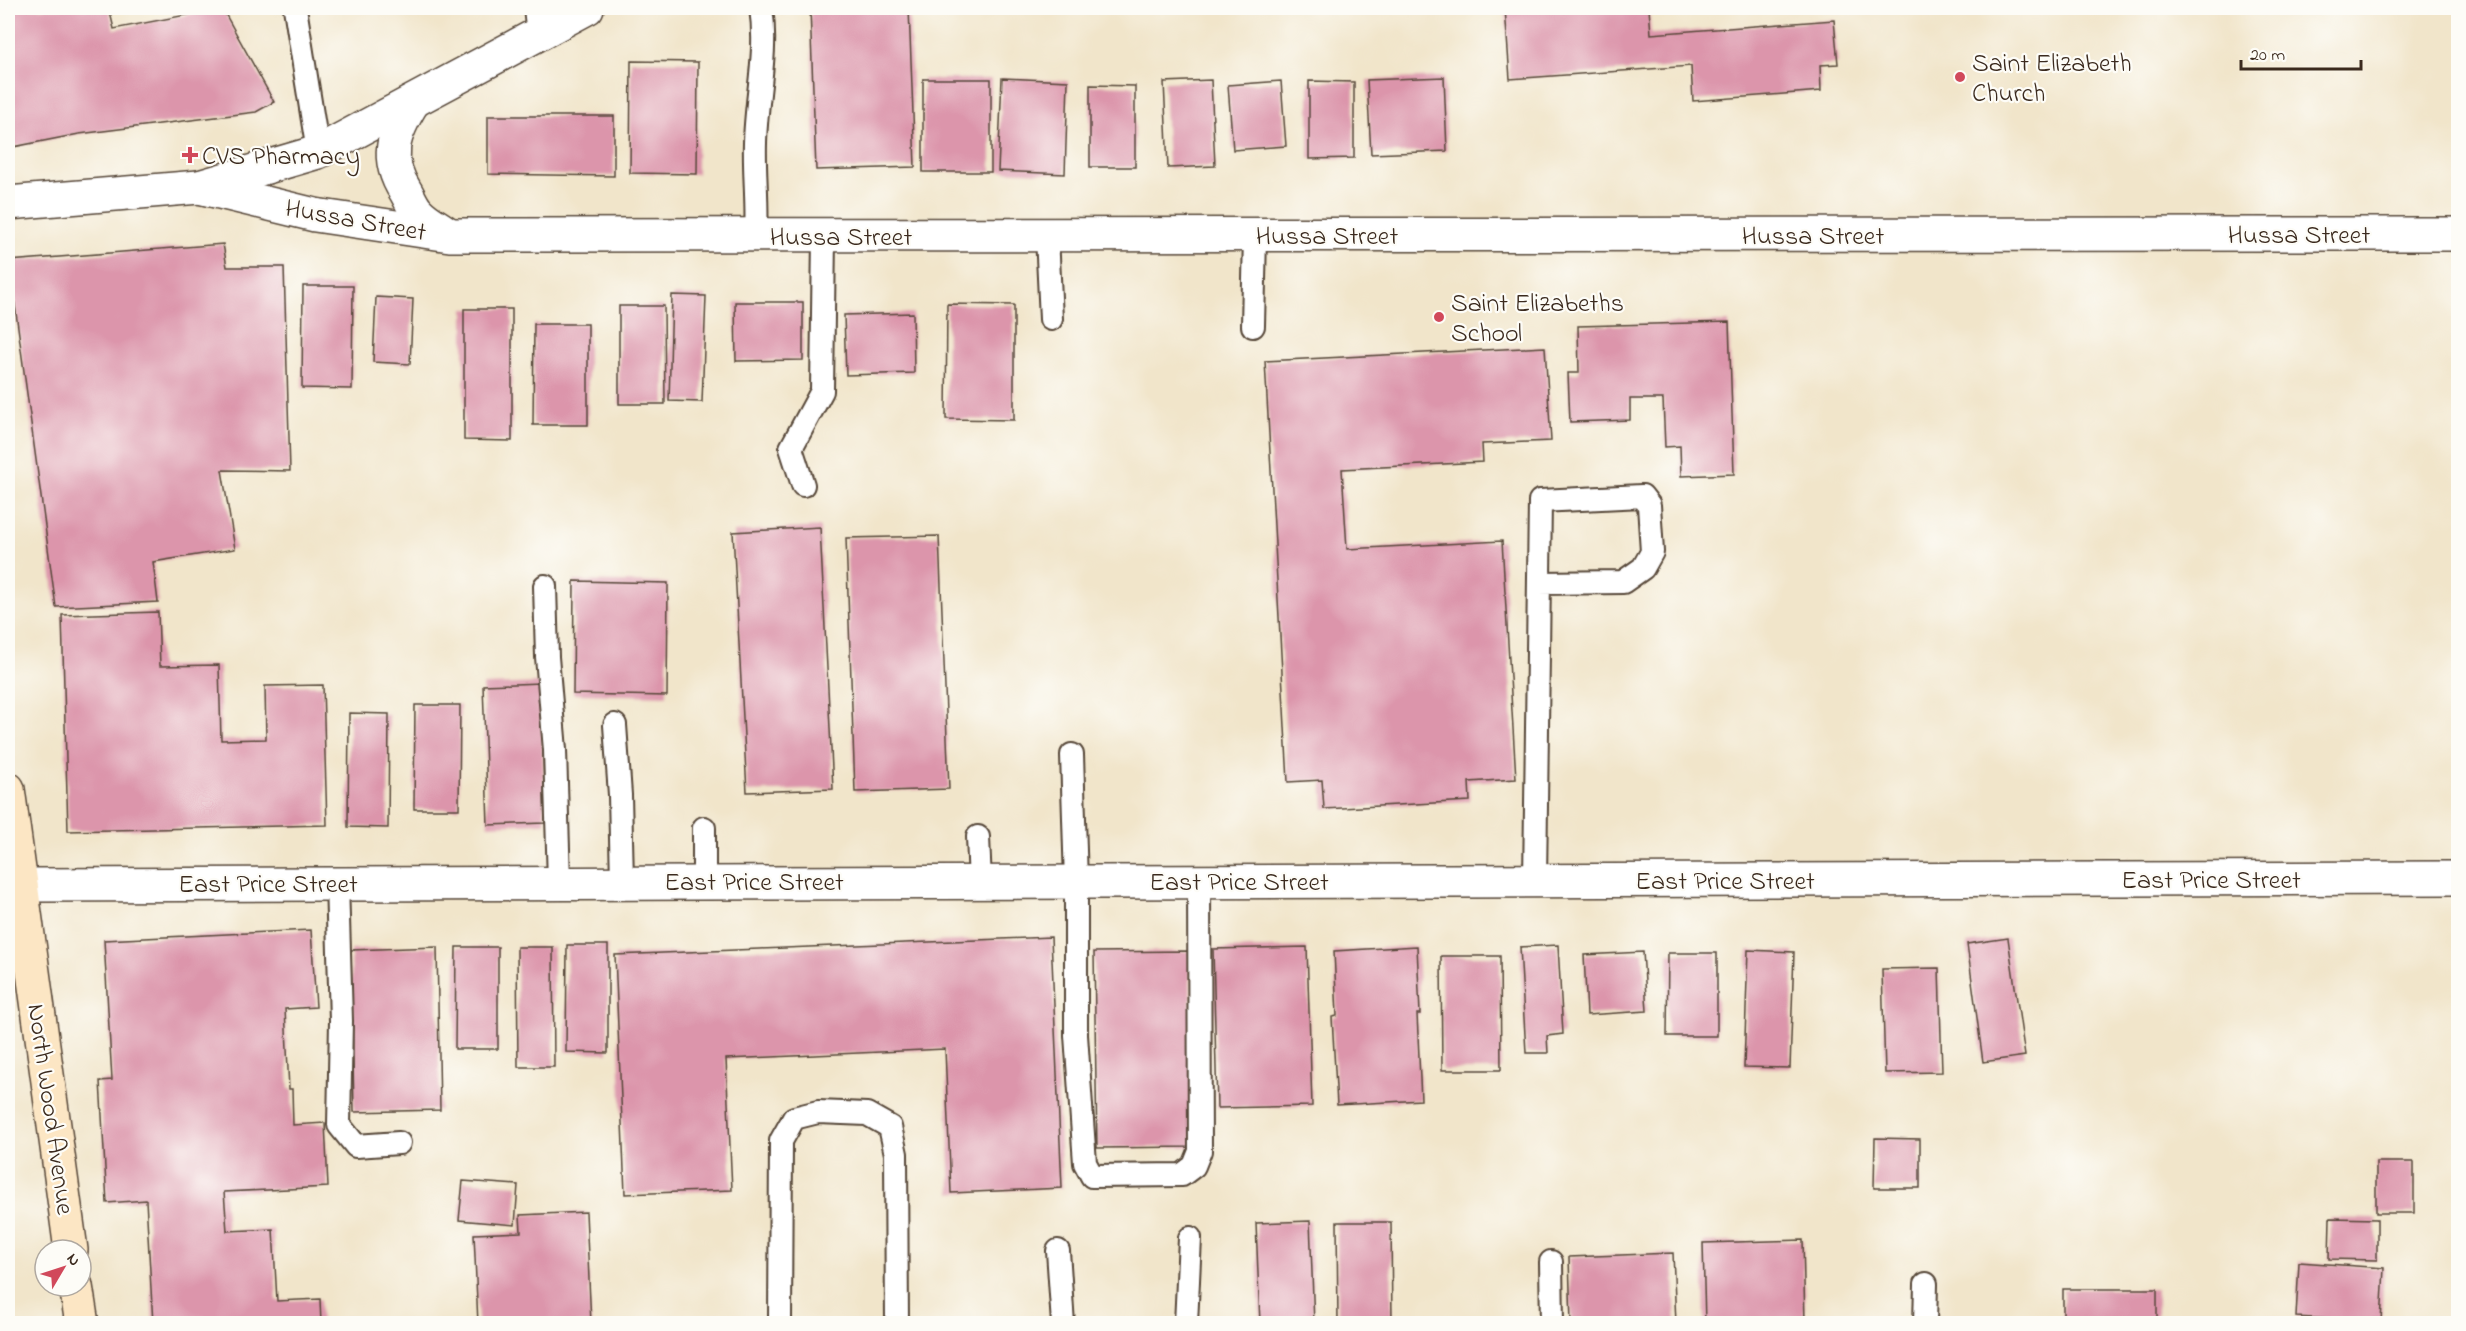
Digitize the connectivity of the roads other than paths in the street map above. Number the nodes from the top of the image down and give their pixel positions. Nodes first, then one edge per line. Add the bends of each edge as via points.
1 (295, 8) edge
2 (587, 8) edge
3 (761, 8) edge
4 (536, 21) edge
5 (413, 102) junction
6 (318, 152) junction
7 (199, 187) junction
8 (8, 203) edge
9 (2458, 234) edge
10 (1255, 235) junction
11 (450, 236) junction
12 (756, 236) junction
13 (824, 236) junction
14 (1047, 236) junction
15 (1052, 319) dead end
16 (1253, 326) dead end
17 (803, 485) dead end
18 (1539, 583) junction
19 (544, 586) dead end
20 (615, 725) dead end
21 (1072, 754) dead end
22 (8, 789) edge
23 (704, 828) dead end
24 (978, 837) dead end
25 (2458, 878) edge
26 (622, 881) junction
27 (704, 881) junction
28 (1199, 881) junction
29 (1535, 881) junction
30 (14, 882) edge
31 (559, 882) junction
32 (980, 882) junction
33 (1076, 882) junction
34 (337, 883) junction
35 (399, 1143) dead end
36 (69, 1238) edge
37 (1190, 1238) dead end
38 (1058, 1251) dead end
39 (1551, 1262) dead end
40 (1926, 1284) dead end
41 (78, 1298) edge
42 (82, 1323) edge
43 (780, 1323) edge
44 (897, 1323) edge
45 (1064, 1323) edge
46 (1186, 1323) edge
47 (1552, 1323) edge
48 (1925, 1323) edge

1 - 6 lane
2 - 4 street
3 - 12 lane via 765,34 755,143
4 - 5 street
5 - 6 street
5 - 11 street via 393,143 393,166 418,213
6 - 7 street
7 - 8 street
7 - 11 street, Hussa Street via 315,215
9 - 10 street, Hussa Street
10 - 14 street, Hussa Street
10 - 16 lane
11 - 12 street, Hussa Street
12 - 13 street, Hussa Street
13 - 14 street, Hussa Street
13 - 17 lane via 822,391 791,448
14 - 15 lane
18 - 18 lane via 1540,501 1642,496 1649,505 1652,552 1643,568 1623,582
18 - 29 lane
19 - 31 lane
20 - 26 lane
21 - 33 lane
22 - 30 main road, North Wood Avenue
23 - 27 lane
24 - 32 lane
25 - 29 street, East Price Street
26 - 27 street, East Price Street
26 - 31 street, East Price Street
27 - 32 street, East Price Street
28 - 29 street, East Price Street
28 - 33 street, East Price Street
28 - 33 lane via 1200,1151 1194,1166 1182,1175 1092,1176 1085,1163 1076,1035
30 - 34 street, East Price Street
30 - 36 main road, North Wood Avenue
31 - 34 street, East Price Street
32 - 33 street, East Price Street
34 - 35 lane via 339,1125 356,1146
37 - 46 lane
38 - 45 lane
39 - 47 lane
40 - 48 lane
41 - 42 main road
43 - 44 lane via 781,1141 794,1118 818,1112 867,1114 890,1127 896,1154

